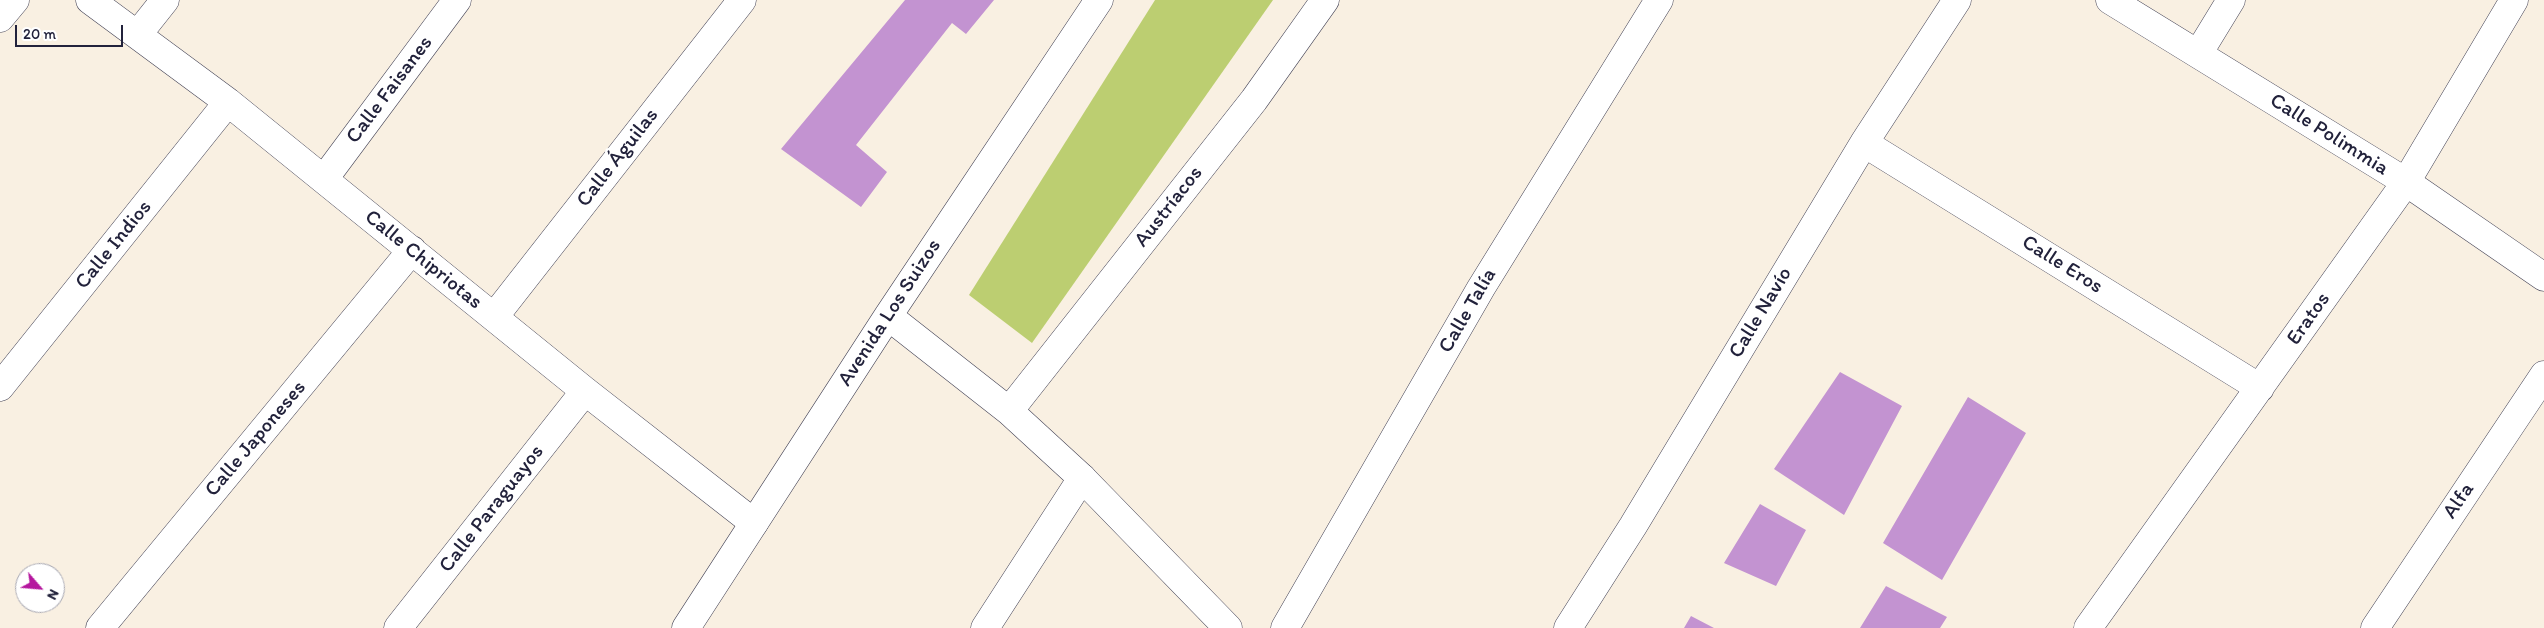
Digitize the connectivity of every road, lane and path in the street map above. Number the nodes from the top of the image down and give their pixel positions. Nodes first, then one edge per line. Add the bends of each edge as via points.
1 (15, 0) edge
2 (90, 0) edge
3 (165, 0) edge
4 (457, 0) edge
5 (742, 0) edge
6 (1098, 0) edge
7 (1325, 0) edge
8 (1659, 0) edge
9 (1957, 0) edge
10 (2110, 0) edge
11 (2231, 0) edge
12 (2514, 0) edge
13 (0, 18) edge
14 (138, 34) junction
15 (2198, 54) junction
16 (228, 102) junction
17 (1864, 142) junction
18 (324, 179) junction
19 (2406, 182) junction
20 (412, 250) junction
21 (2544, 277) edge
22 (888, 316) junction
23 (494, 317) junction
24 (2544, 374) edge
25 (0, 387) edge
26 (2260, 388) junction
27 (585, 391) junction
28 (1009, 411) junction
29 (1082, 478) junction
30 (754, 523) junction
31 (100, 628) edge
32 (398, 628) edge
33 (686, 628) edge
34 (985, 628) edge
35 (1228, 628) edge
36 (1285, 628) edge
37 (1568, 628) edge
38 (2088, 628) edge
39 (2375, 628) edge

1 - 13 street
2 - 14 street, Calle Chipriotas
3 - 14 street
4 - 18 street, Calle Faisanes
5 - 23 street, Calle Águilas
6 - 22 street, Avenida Los Suizos
7 - 28 street, Austríacos via 1254,100
8 - 36 street, Calle Talía via 1481,288
9 - 17 street, Calle Navío
10 - 15 street, Calle Polimmia
11 - 15 street
12 - 19 street, Eratos
14 - 16 street, Calle Chipriotas
15 - 19 street, Calle Polimmia
16 - 18 street, Calle Chipriotas
16 - 25 street, Calle Indios
17 - 26 street, Calle Eros
17 - 37 street, Calle Navío
18 - 20 street, Calle Chipriotas
19 - 21 street, Calle Polimmia
19 - 26 street, Eratos
20 - 23 street, Calle Chipriotas
20 - 31 street, Calle Japoneses
22 - 28 street
22 - 30 street, Avenida Los Suizos
23 - 27 street, Calle Chipriotas
24 - 39 street, Alfa
26 - 38 street, Eratos
27 - 30 street, Calle Chipriotas
27 - 32 street, Calle Paraguayos
28 - 29 street
29 - 34 street
29 - 35 street
30 - 33 street, Avenida Los Suizos

